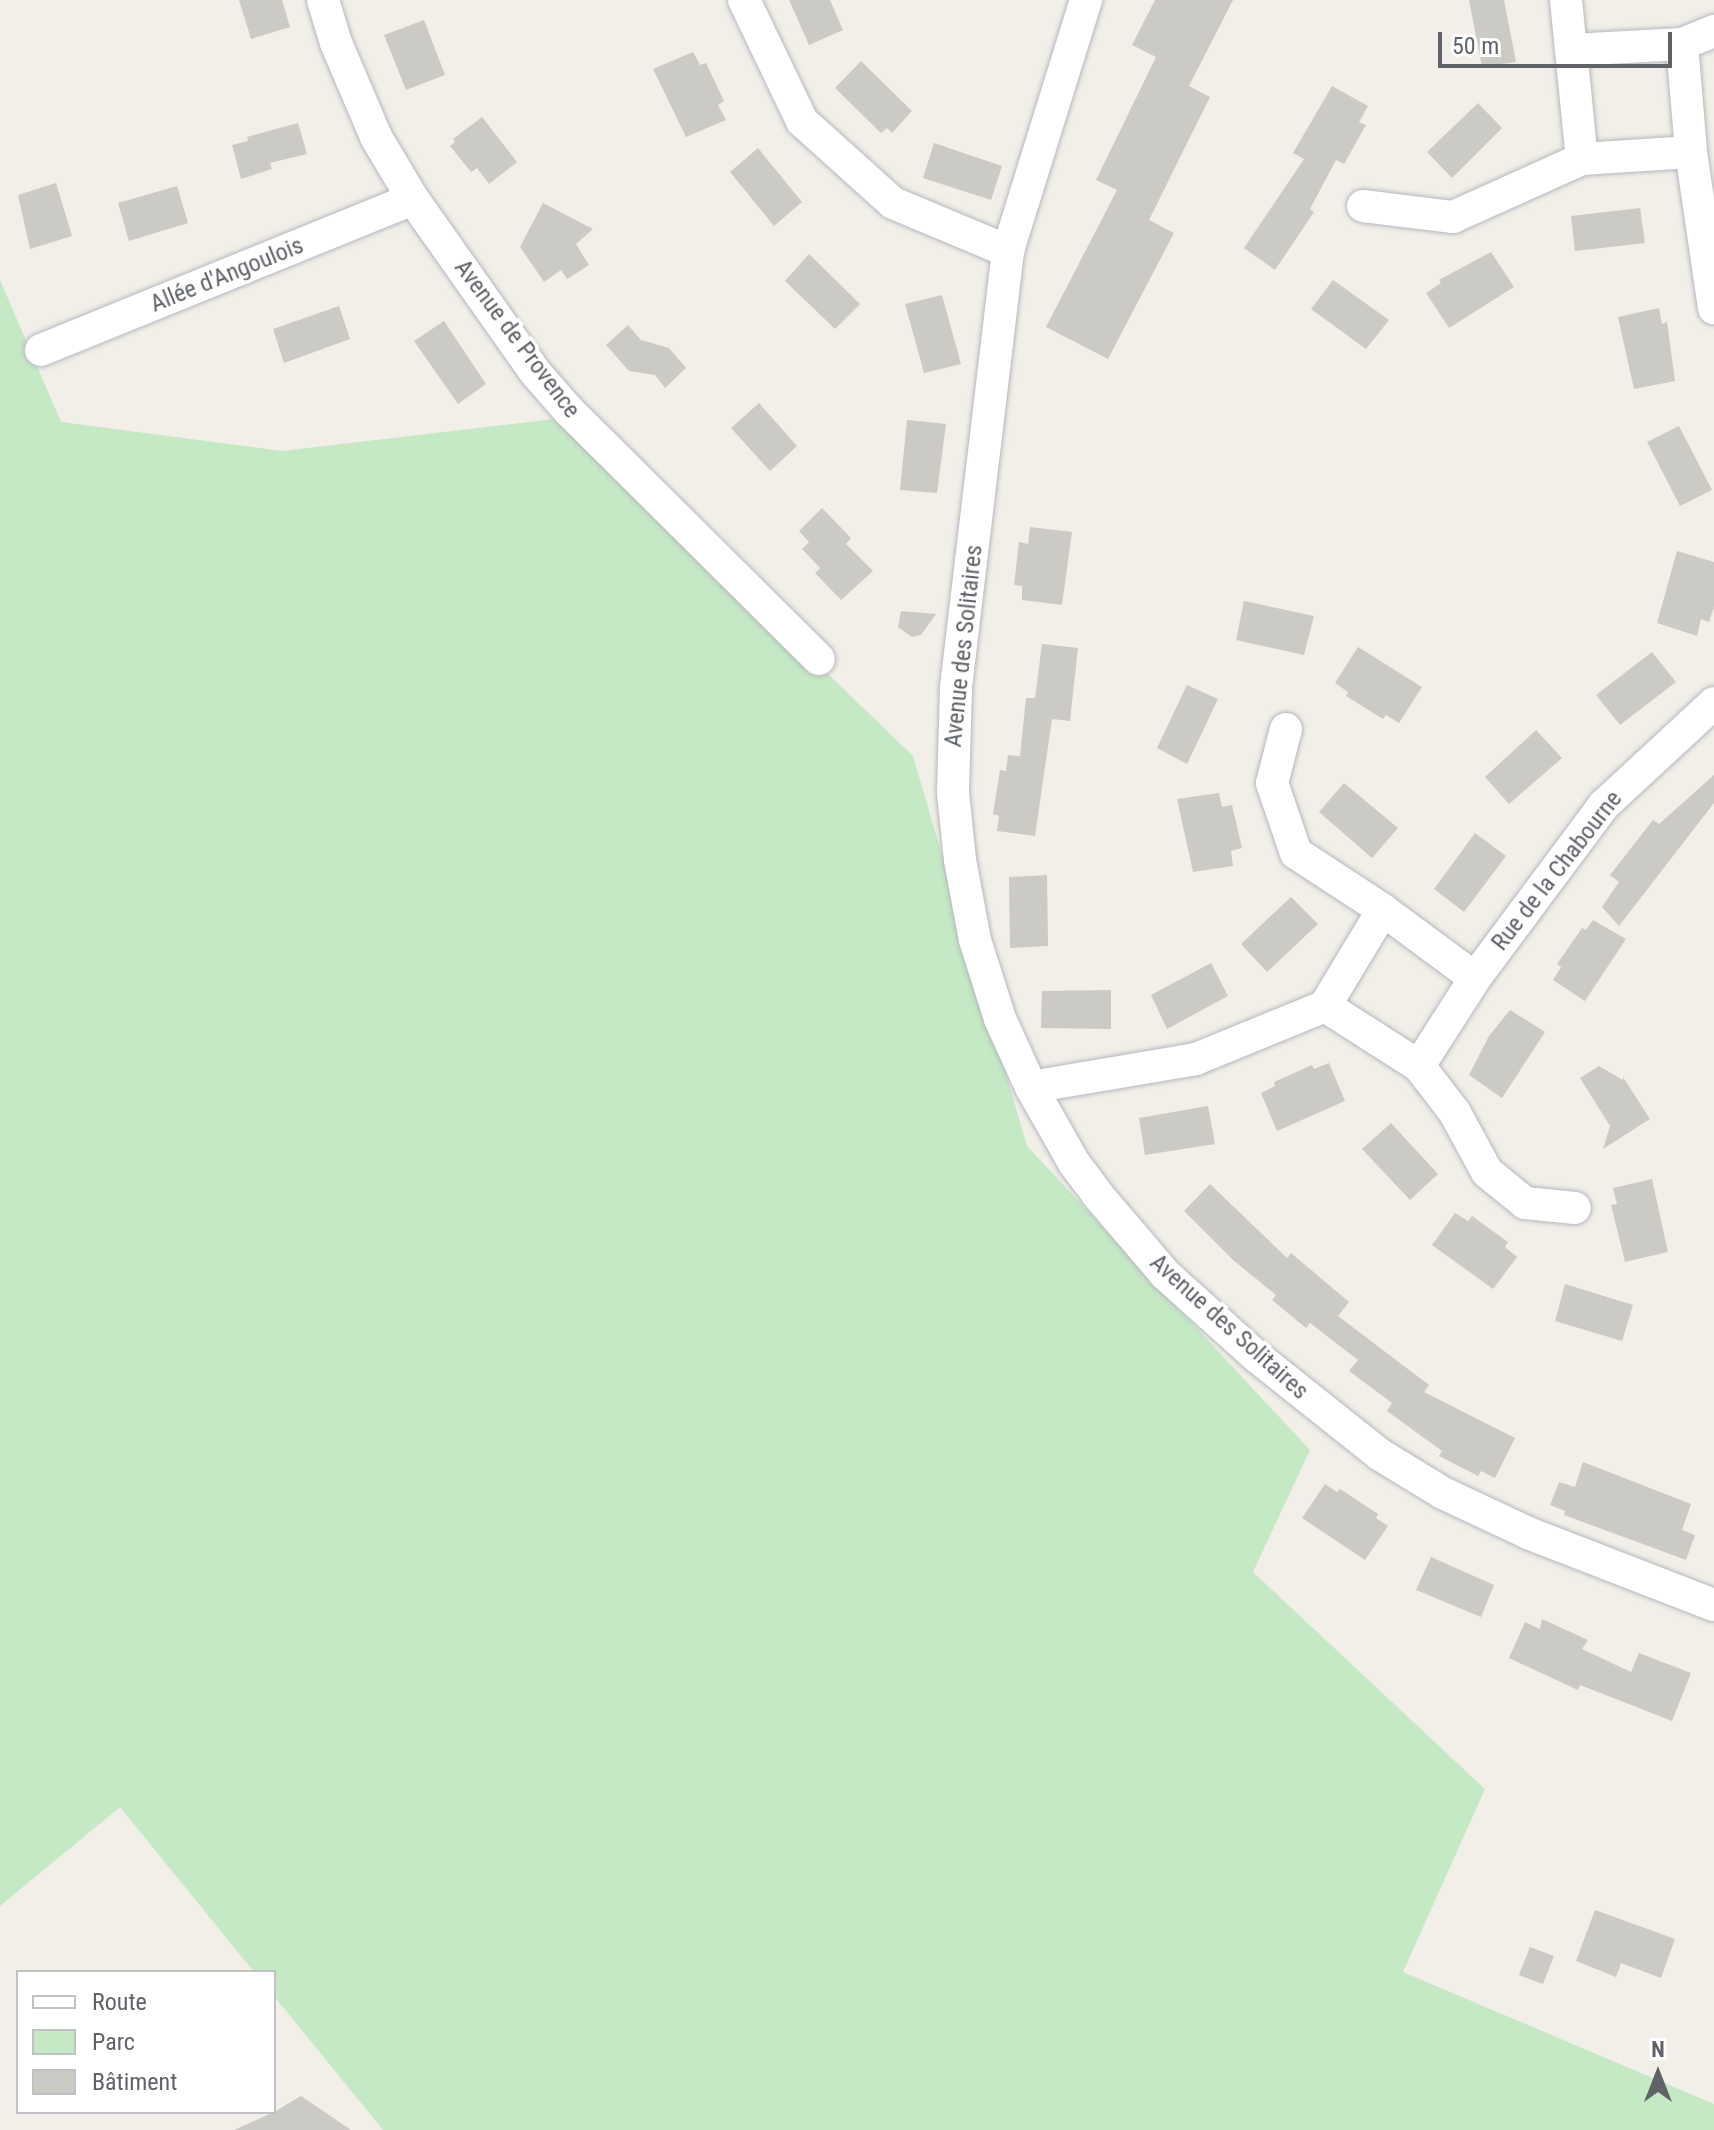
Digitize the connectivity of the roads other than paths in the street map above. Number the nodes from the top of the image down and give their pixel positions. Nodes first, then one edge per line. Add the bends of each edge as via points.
1 (323, 0) edge
2 (744, 0) edge
3 (1086, 0) edge
4 (1566, 0) edge
5 (1714, 31) edge
6 (1682, 44) junction
7 (1571, 50) junction
8 (1691, 152) junction
9 (1582, 159) junction
10 (413, 199) junction
11 (1363, 206) dead end
12 (1008, 251) junction
13 (1714, 308) edge
14 (41, 350) dead end
15 (819, 659) dead end
16 (1714, 703) edge
17 (1286, 729) dead end
18 (1383, 910) junction
19 (1475, 978) junction
20 (1325, 1006) junction
21 (1419, 1066) junction
22 (1031, 1087) junction
23 (1575, 1208) dead end
24 (1714, 1605) edge

1 - 10 street, Avenue de Provence via 357,97
2 - 12 street via 802,121 893,203
3 - 12 street, Avenue des Solitaires
4 - 7 street
5 - 6 street
6 - 7 street
6 - 8 street
7 - 9 street
8 - 9 street
8 - 13 street
9 - 11 street via 1453,217
10 - 14 street, Allée d'Angoulois
10 - 15 street, Avenue de Provence via 535,372 569,411
12 - 22 street, Avenue des Solitaires via 956,689 953,793 975,940 1000,1019
16 - 19 street, Rue de la Chabourne via 1604,805
17 - 18 street via 1272,783 1296,853
18 - 19 street
18 - 20 street
19 - 21 street, Rue de la Chabourne
20 - 21 street
20 - 22 street via 1196,1059
21 - 23 street via 1455,1113 1487,1172 1525,1203
22 - 24 street, Avenue des Solitaires via 1074,1163 1165,1274 1256,1356 1379,1454 1477,1511

